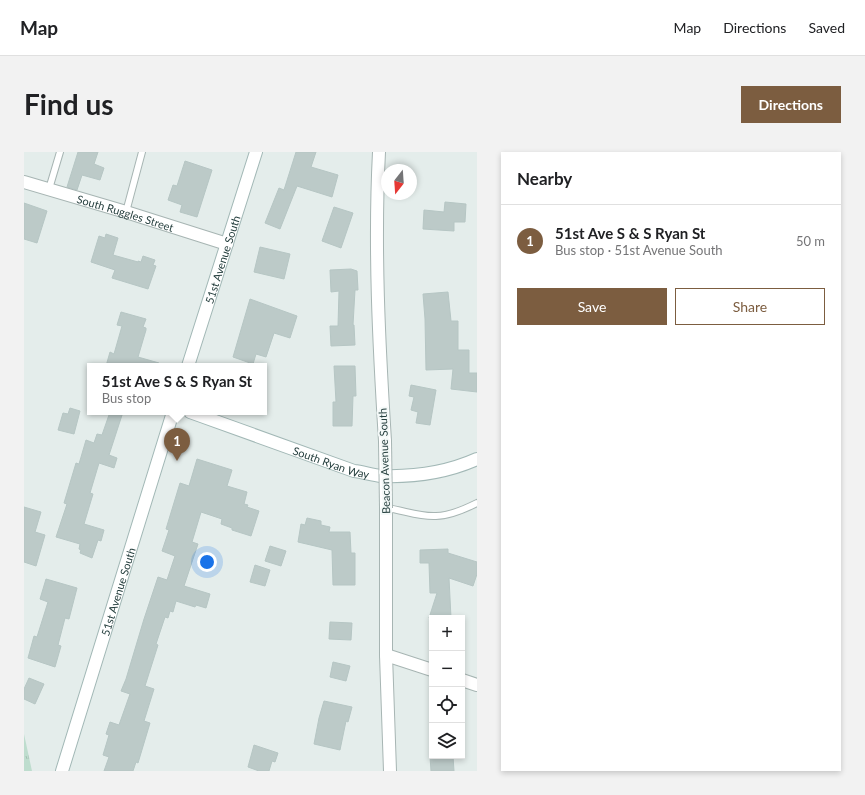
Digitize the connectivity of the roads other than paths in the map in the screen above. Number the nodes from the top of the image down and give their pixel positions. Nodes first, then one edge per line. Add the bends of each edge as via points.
1 (60, 152) edge
2 (142, 152) edge
3 (256, 152) edge
4 (379, 152) edge
5 (24, 182) edge
6 (49, 188) junction
7 (126, 212) junction
8 (227, 244) junction
9 (189, 363) edge
10 (173, 415) edge
11 (198, 415) edge
12 (477, 459) edge
13 (477, 503) edge
14 (386, 508) junction
15 (386, 655) junction
16 (429, 669) edge
17 (465, 681) edge
18 (477, 685) edge
19 (62, 771) edge
20 (390, 771) edge

1 - 6 lane
2 - 7 lane
3 - 8 street, 51st Avenue South
4 - 14 street, Beacon Avenue South, bridge via 376,204
5 - 6 street, South Ruggles Street
6 - 7 street, South Ruggles Street
7 - 8 street, South Ruggles Street
8 - 9 street, 51st Avenue South
10 - 19 street, 51st Avenue South
11 - 12 street, South Ryan Way via 354,471 380,476 435,472
13 - 14 lane via 438,516
14 - 15 street, Beacon Avenue South
15 - 16 street
15 - 20 street, Beacon Avenue South
17 - 18 street

